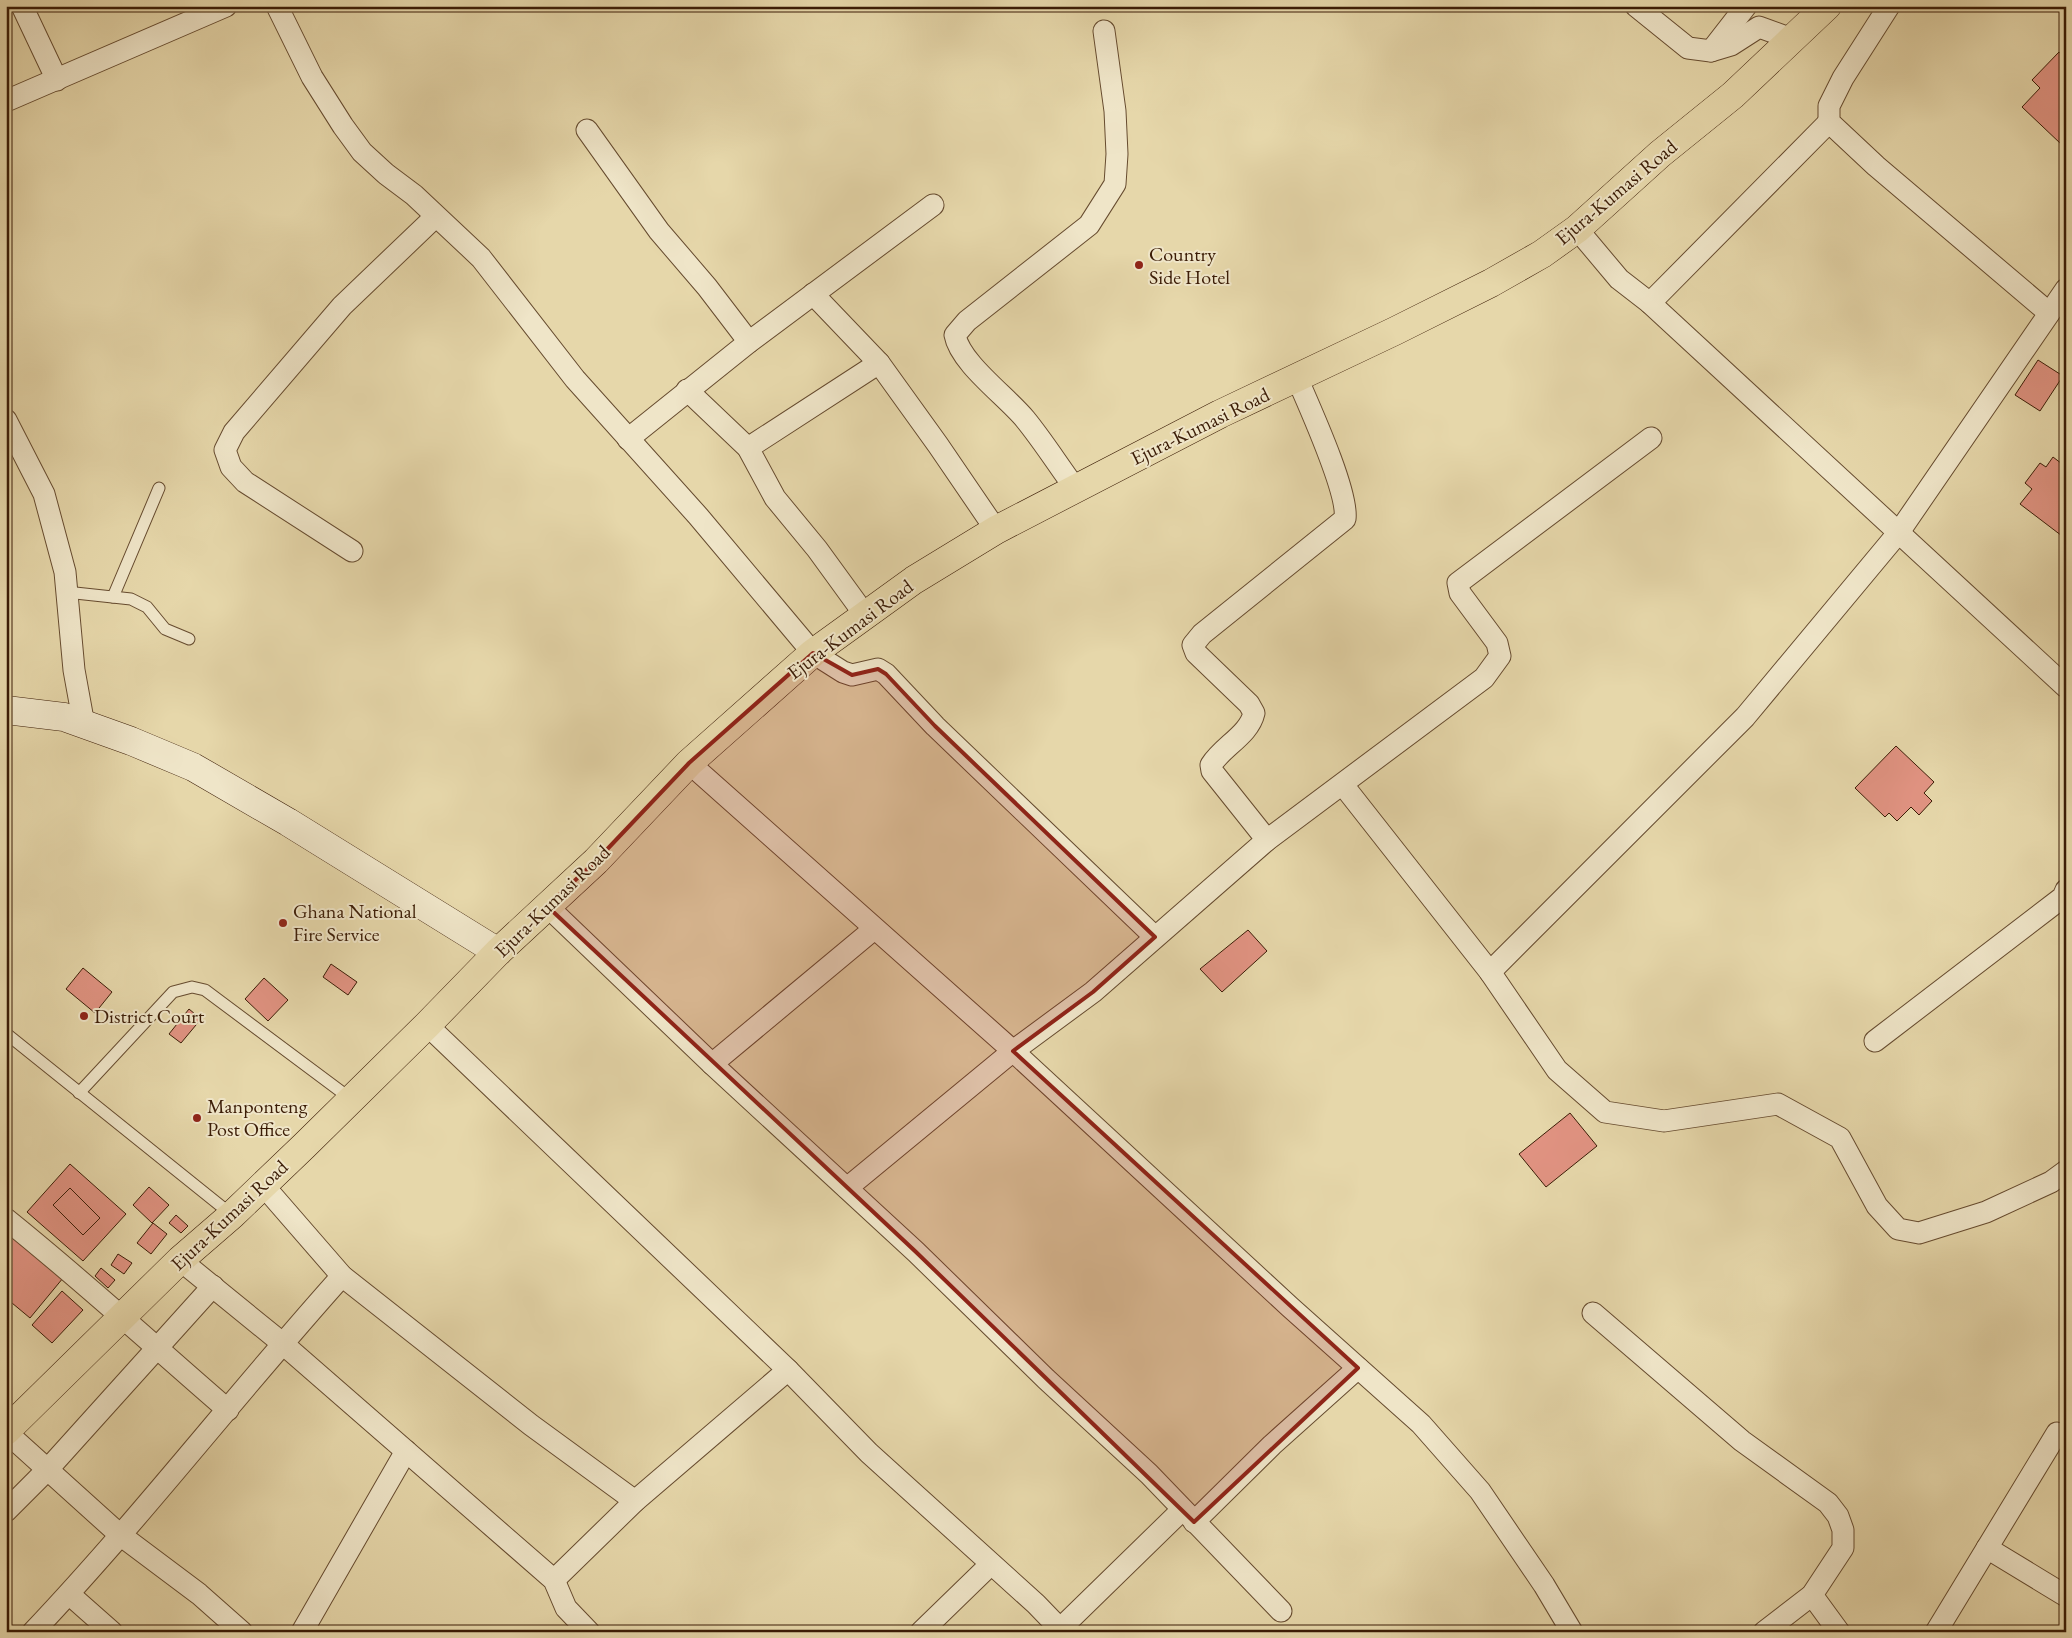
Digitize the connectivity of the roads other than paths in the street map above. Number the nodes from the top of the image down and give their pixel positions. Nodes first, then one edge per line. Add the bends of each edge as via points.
1 (22, 6) edge
2 (226, 6) edge
3 (276, 6) edge
4 (1636, 6) edge
5 (1746, 6) edge
6 (1827, 6) edge
7 (1889, 6) edge
8 (1104, 31) dead end
9 (1792, 39) junction
10 (1712, 51) junction
11 (57, 80) junction
12 (6, 101) edge
13 (1829, 122) junction
14 (587, 130) dead end
15 (933, 205) dead end
16 (435, 217) junction
17 (1578, 229) junction
18 (2066, 289) edge
19 (813, 294) junction
20 (1650, 303) junction
21 (2048, 312) junction
22 (748, 342) junction
23 (878, 363) junction
24 (1297, 378) junction
25 (687, 390) junction
26 (6, 420) edge
27 (1651, 438) dead end
28 (628, 439) junction
29 (748, 448) junction
30 (159, 488) dead end
31 (1075, 488) junction
32 (996, 530) junction
33 (1899, 532) junction
34 (352, 551) dead end
35 (66, 592) junction
36 (113, 597) junction
37 (865, 615) junction
38 (189, 639) dead end
39 (813, 653) junction
40 (2066, 687) edge
41 (6, 710) edge
42 (84, 725) junction
43 (689, 763) junction
44 (1343, 785) junction
45 (1267, 840) junction
46 (2066, 890) edge
47 (547, 906) junction
48 (874, 929) junction
49 (1155, 937) junction
50 (498, 952) junction
51 (1490, 972) junction
52 (427, 1026) junction
53 (8, 1035) dead end
54 (1875, 1041) dead end
55 (1013, 1051) junction
56 (712, 1064) junction
57 (79, 1093) junction
58 (350, 1099) junction
59 (2066, 1171) edge
60 (263, 1185) junction
61 (847, 1188) junction
62 (232, 1215) junction
63 (6, 1219) edge
64 (180, 1260) junction
65 (342, 1276) junction
66 (213, 1286) junction
67 (1593, 1313) dead end
68 (121, 1318) junction
69 (282, 1343) junction
70 (156, 1348) junction
71 (1358, 1368) junction
72 (788, 1370) junction
73 (228, 1410) junction
74 (6, 1431) edge
75 (2058, 1433) dead end
76 (406, 1451) junction
77 (48, 1469) junction
78 (636, 1501) junction
79 (6, 1511) edge
80 (1188, 1516) junction
81 (119, 1534) junction
82 (1987, 1548) junction
83 (991, 1564) junction
84 (554, 1580) junction
85 (69, 1594) junction
86 (1812, 1595) junction
87 (2066, 1596) edge
88 (1281, 1611) dead end
89 (233, 1629) edge
90 (1062, 1630) edge
91 (32, 1632) edge
92 (112, 1632) edge
93 (302, 1632) edge
94 (589, 1632) edge
95 (921, 1632) edge
96 (1572, 1632) edge
97 (1764, 1632) edge
98 (1839, 1632) edge
99 (1936, 1632) edge

1 - 11 street
2 - 11 street
3 - 16 street via 312,76 343,126 368,157
4 - 10 street via 1688,48
5 - 10 street
6 - 9 main road, Ejura-Kumasi Road
7 - 13 street via 1843,78 1829,106
8 - 31 street via 1116,111 1115,184 1089,225 967,321 955,335 956,344 968,362 1025,419
9 - 10 street via 1759,27 1731,45
9 - 17 main road, Ejura-Kumasi Road via 1733,95 1660,154
11 - 12 street
13 - 20 street
13 - 21 street
14 - 22 street via 659,231
15 - 19 street
16 - 28 street via 481,258 575,379
16 - 34 street via 342,306 234,432 225,450 231,467 246,482
17 - 20 street via 1619,279
17 - 24 main road, Ejura-Kumasi Road via 1542,254 1491,282
18 - 21 street
19 - 22 street
19 - 23 street
20 - 33 street
21 - 33 street
22 - 25 street
23 - 29 street
23 - 32 street
24 - 31 main road, Ejura-Kumasi Road
24 - 45 street via 1330,460 1346,509 1345,519 1202,634 1193,645 1196,653 1249,704 1254,713 1251,724 1217,755 1211,765 1212,771
25 - 28 street
25 - 29 street
26 - 35 street via 44,494 65,572
27 - 44 street via 1458,583 1460,592 1497,643 1500,656 1484,678
28 - 39 street via 698,516
29 - 37 street via 775,498
30 - 36 lane
31 - 32 main road, Ejura-Kumasi Road
32 - 37 main road, Ejura-Kumasi Road via 914,580
33 - 40 street
33 - 51 street via 1745,717
35 - 36 lane
35 - 42 street via 74,670
36 - 38 lane via 131,599 147,607 165,629
37 - 39 main road, Ejura-Kumasi Road
39 - 43 main road, Ejura-Kumasi Road
39 - 49 street via 852,675 878,669 886,674 935,726
41 - 42 street via 64,717
42 - 50 street via 193,767
43 - 47 main road, Ejura-Kumasi Road via 596,861
43 - 48 street
44 - 45 street
44 - 51 street
45 - 49 street
46 - 54 street via 2064,897
47 - 50 main road, Ejura-Kumasi Road
47 - 56 street
48 - 55 street
48 - 56 street
49 - 55 street via 1093,992
50 - 52 main road, Ejura-Kumasi Road
51 - 59 street via 1557,1070 1605,1112 1664,1121 1778,1104 1840,1138 1878,1206 1898,1229 1919,1233 1986,1212 2051,1182
52 - 58 main road, Ejura-Kumasi Road
52 - 72 street
53 - 57 lane
55 - 61 street
55 - 71 street
56 - 61 street
57 - 58 lane via 173,992 192,987 205,990
57 - 62 lane
58 - 60 main road, Ejura-Kumasi Road
60 - 62 main road, Ejura-Kumasi Road
60 - 65 street
61 - 80 street via 1149,1474
62 - 64 main road, Ejura-Kumasi Road
63 - 68 street via 70,1270
64 - 66 street
64 - 68 main road, Ejura-Kumasi Road
65 - 69 street
65 - 78 street via 531,1425
66 - 69 street
66 - 70 street
67 - 86 street via 1742,1441 1828,1503 1843,1530 1843,1548
68 - 70 street
68 - 74 main road, Ejura-Kumasi Road
69 - 73 street
69 - 76 street
70 - 73 street
70 - 77 street
71 - 80 street
71 - 96 street via 1421,1424 1480,1491
72 - 78 street
72 - 83 street via 869,1453
73 - 81 street
74 - 77 street
75 - 82 street
76 - 84 street
76 - 93 street
77 - 79 street
77 - 81 street
78 - 84 street
80 - 88 street
80 - 90 street
81 - 85 street
81 - 89 street via 193,1589
82 - 87 street
82 - 99 street
83 - 90 street
83 - 95 street
84 - 94 street via 566,1608
85 - 91 street
85 - 92 street
86 - 97 street
86 - 98 street

